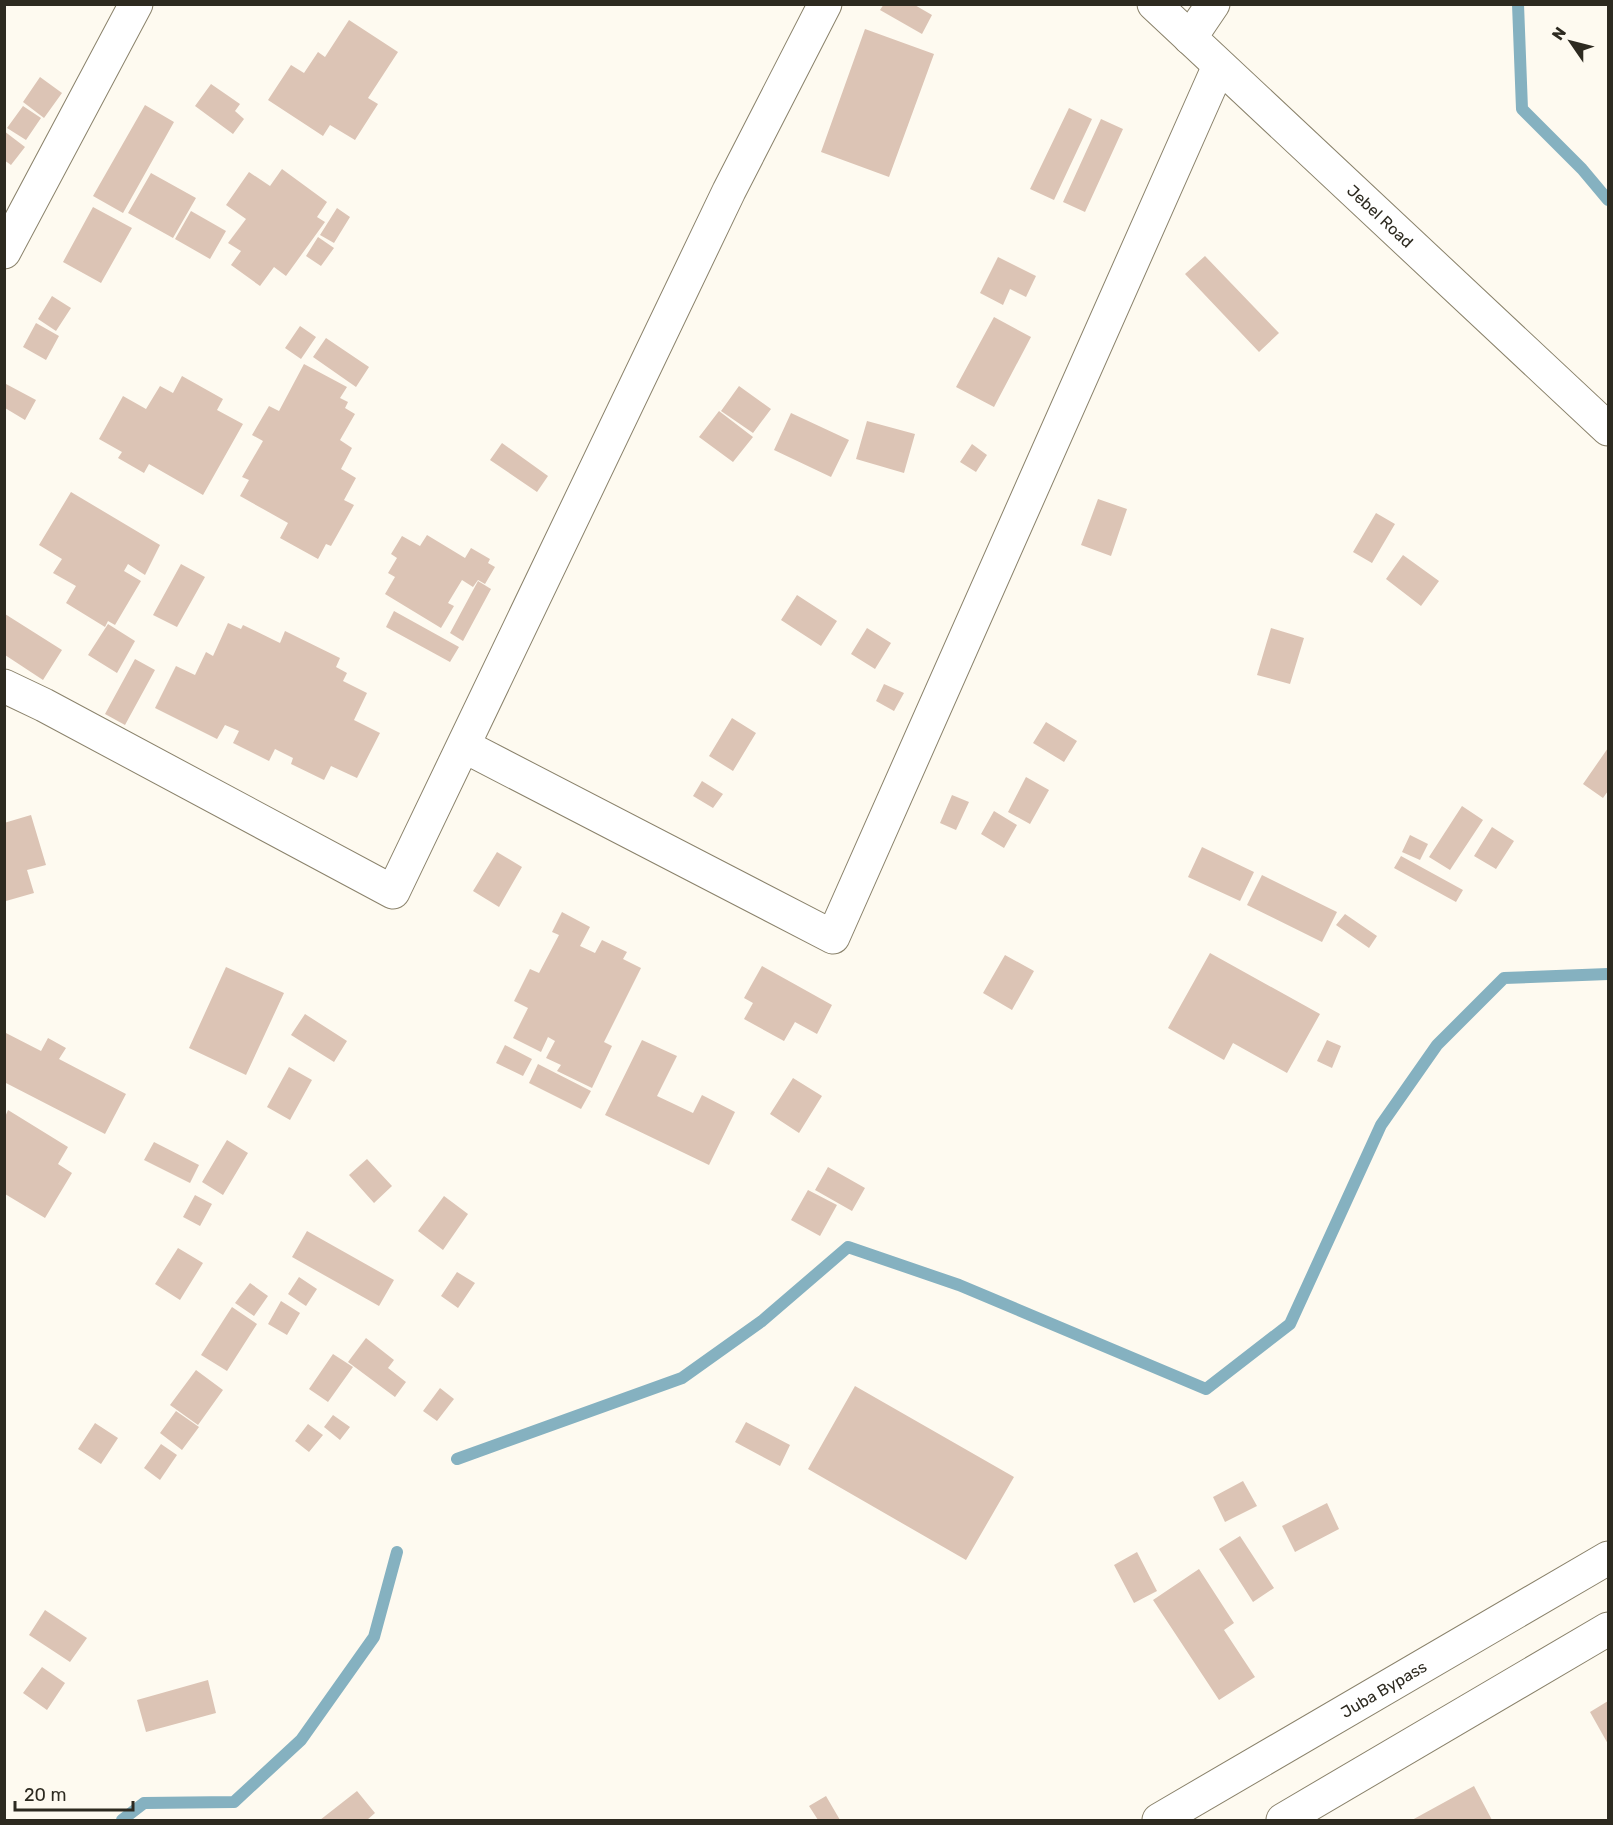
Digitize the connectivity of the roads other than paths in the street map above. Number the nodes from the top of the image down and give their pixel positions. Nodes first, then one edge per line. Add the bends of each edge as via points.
1 (136, 4) edge
2 (825, 4) edge
3 (1154, 4) edge
4 (1213, 4) edge
5 (1190, 38) junction
6 (1219, 66) junction
7 (4, 252) edge
8 (1608, 429) edge
9 (4, 686) edge
10 (464, 746) junction
11 (1608, 1558) edge
12 (1608, 1629) edge
13 (1159, 1821) edge
14 (1283, 1821) edge

1 - 7 street
2 - 10 street via 729,191
3 - 5 street, Jebel Road
4 - 5 street
5 - 6 street, Jebel Road
6 - 8 street, Jebel Road
6 - 10 street via 833,937
9 - 10 street via 393,892
11 - 13 street, Juba Bypass
12 - 14 street

